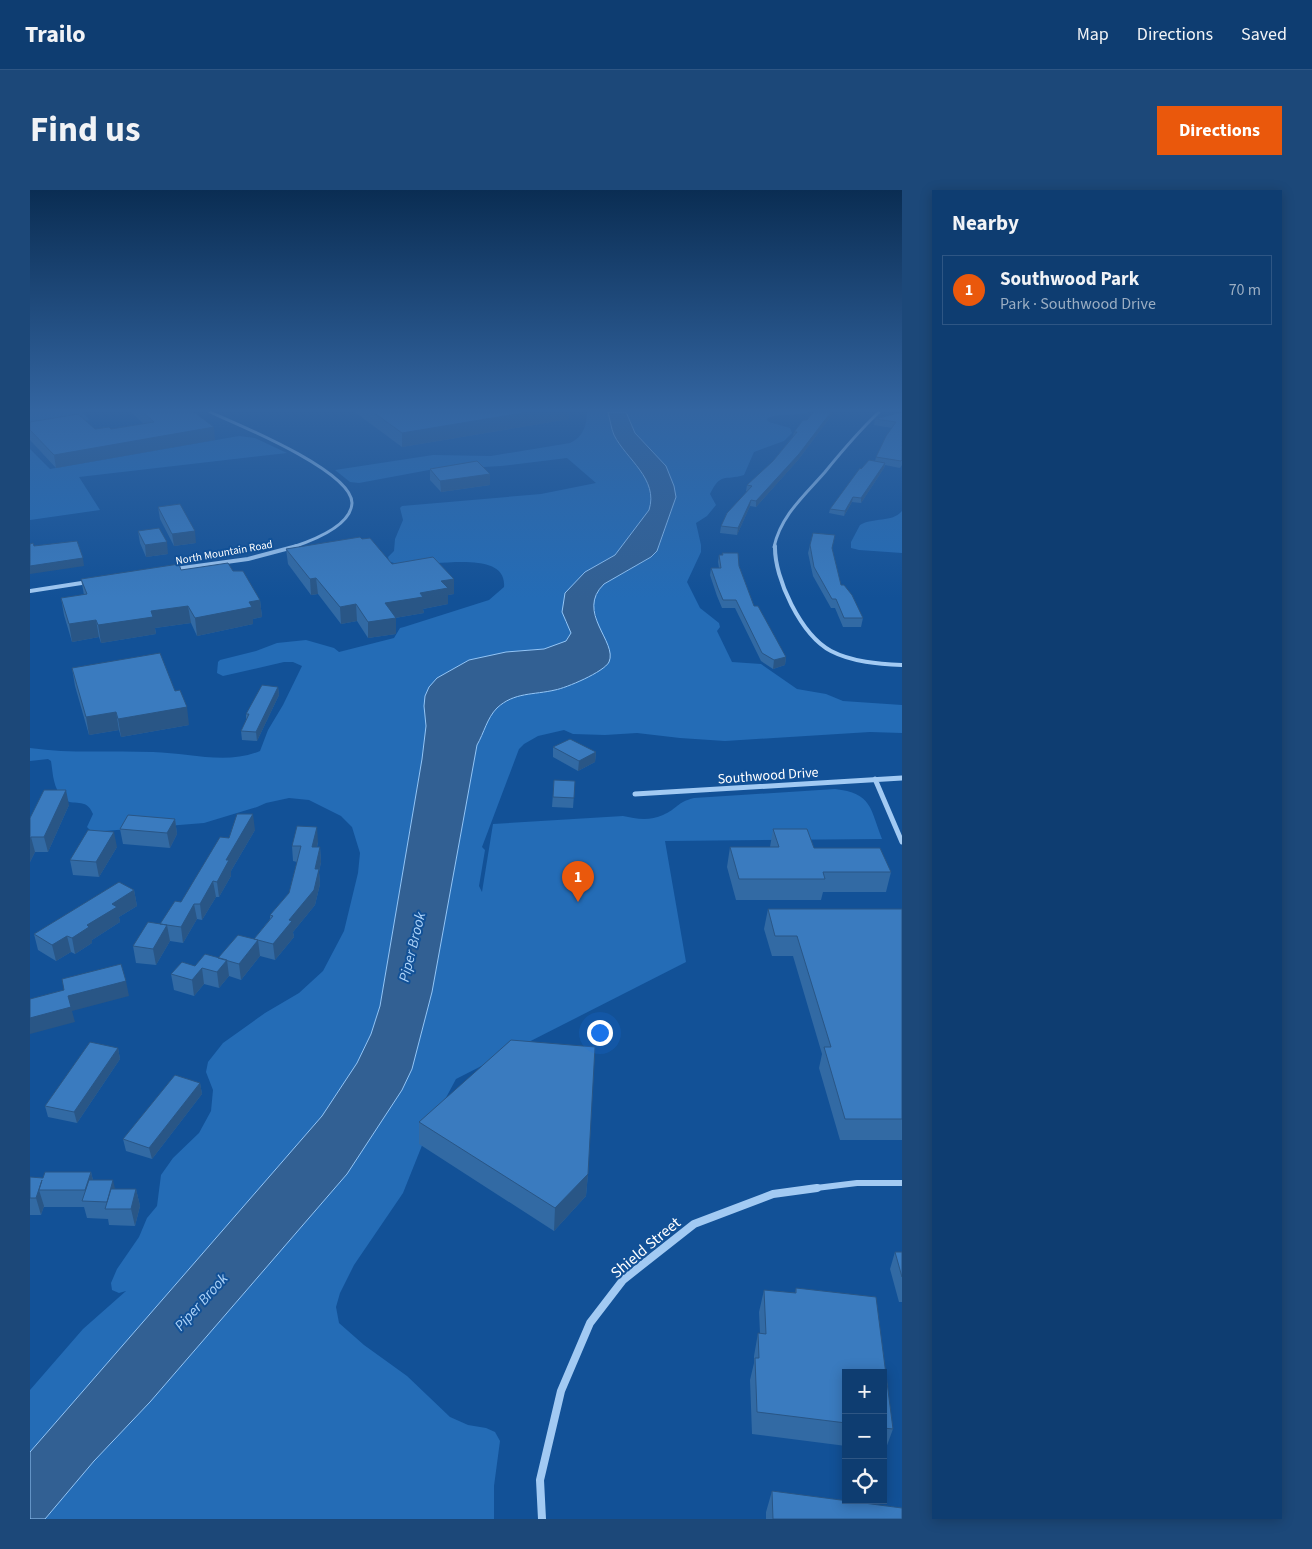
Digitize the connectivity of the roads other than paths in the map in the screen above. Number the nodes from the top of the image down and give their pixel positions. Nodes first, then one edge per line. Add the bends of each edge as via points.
1 (328, 474) edge
2 (824, 474) edge
3 (169, 570) edge
4 (93, 582) edge
5 (30, 591) edge
6 (902, 665) edge
7 (902, 778) edge
8 (875, 779) junction
9 (636, 794) dead end
10 (902, 842) edge
11 (902, 1183) edge
12 (542, 1519) edge

1 - 3 street, North Mountain Road via 338,482 352,502 345,520 331,530 257,557
2 - 6 street via 790,512 776,535 773,554 777,572 804,623 826,648 858,660
4 - 5 street
7 - 8 street, Southwood Drive
8 - 9 street, Southwood Drive
8 - 10 street
11 - 12 street, Shield Street via 857,1183 773,1194 694,1224 624,1280 590,1322 561,1391 540,1480

